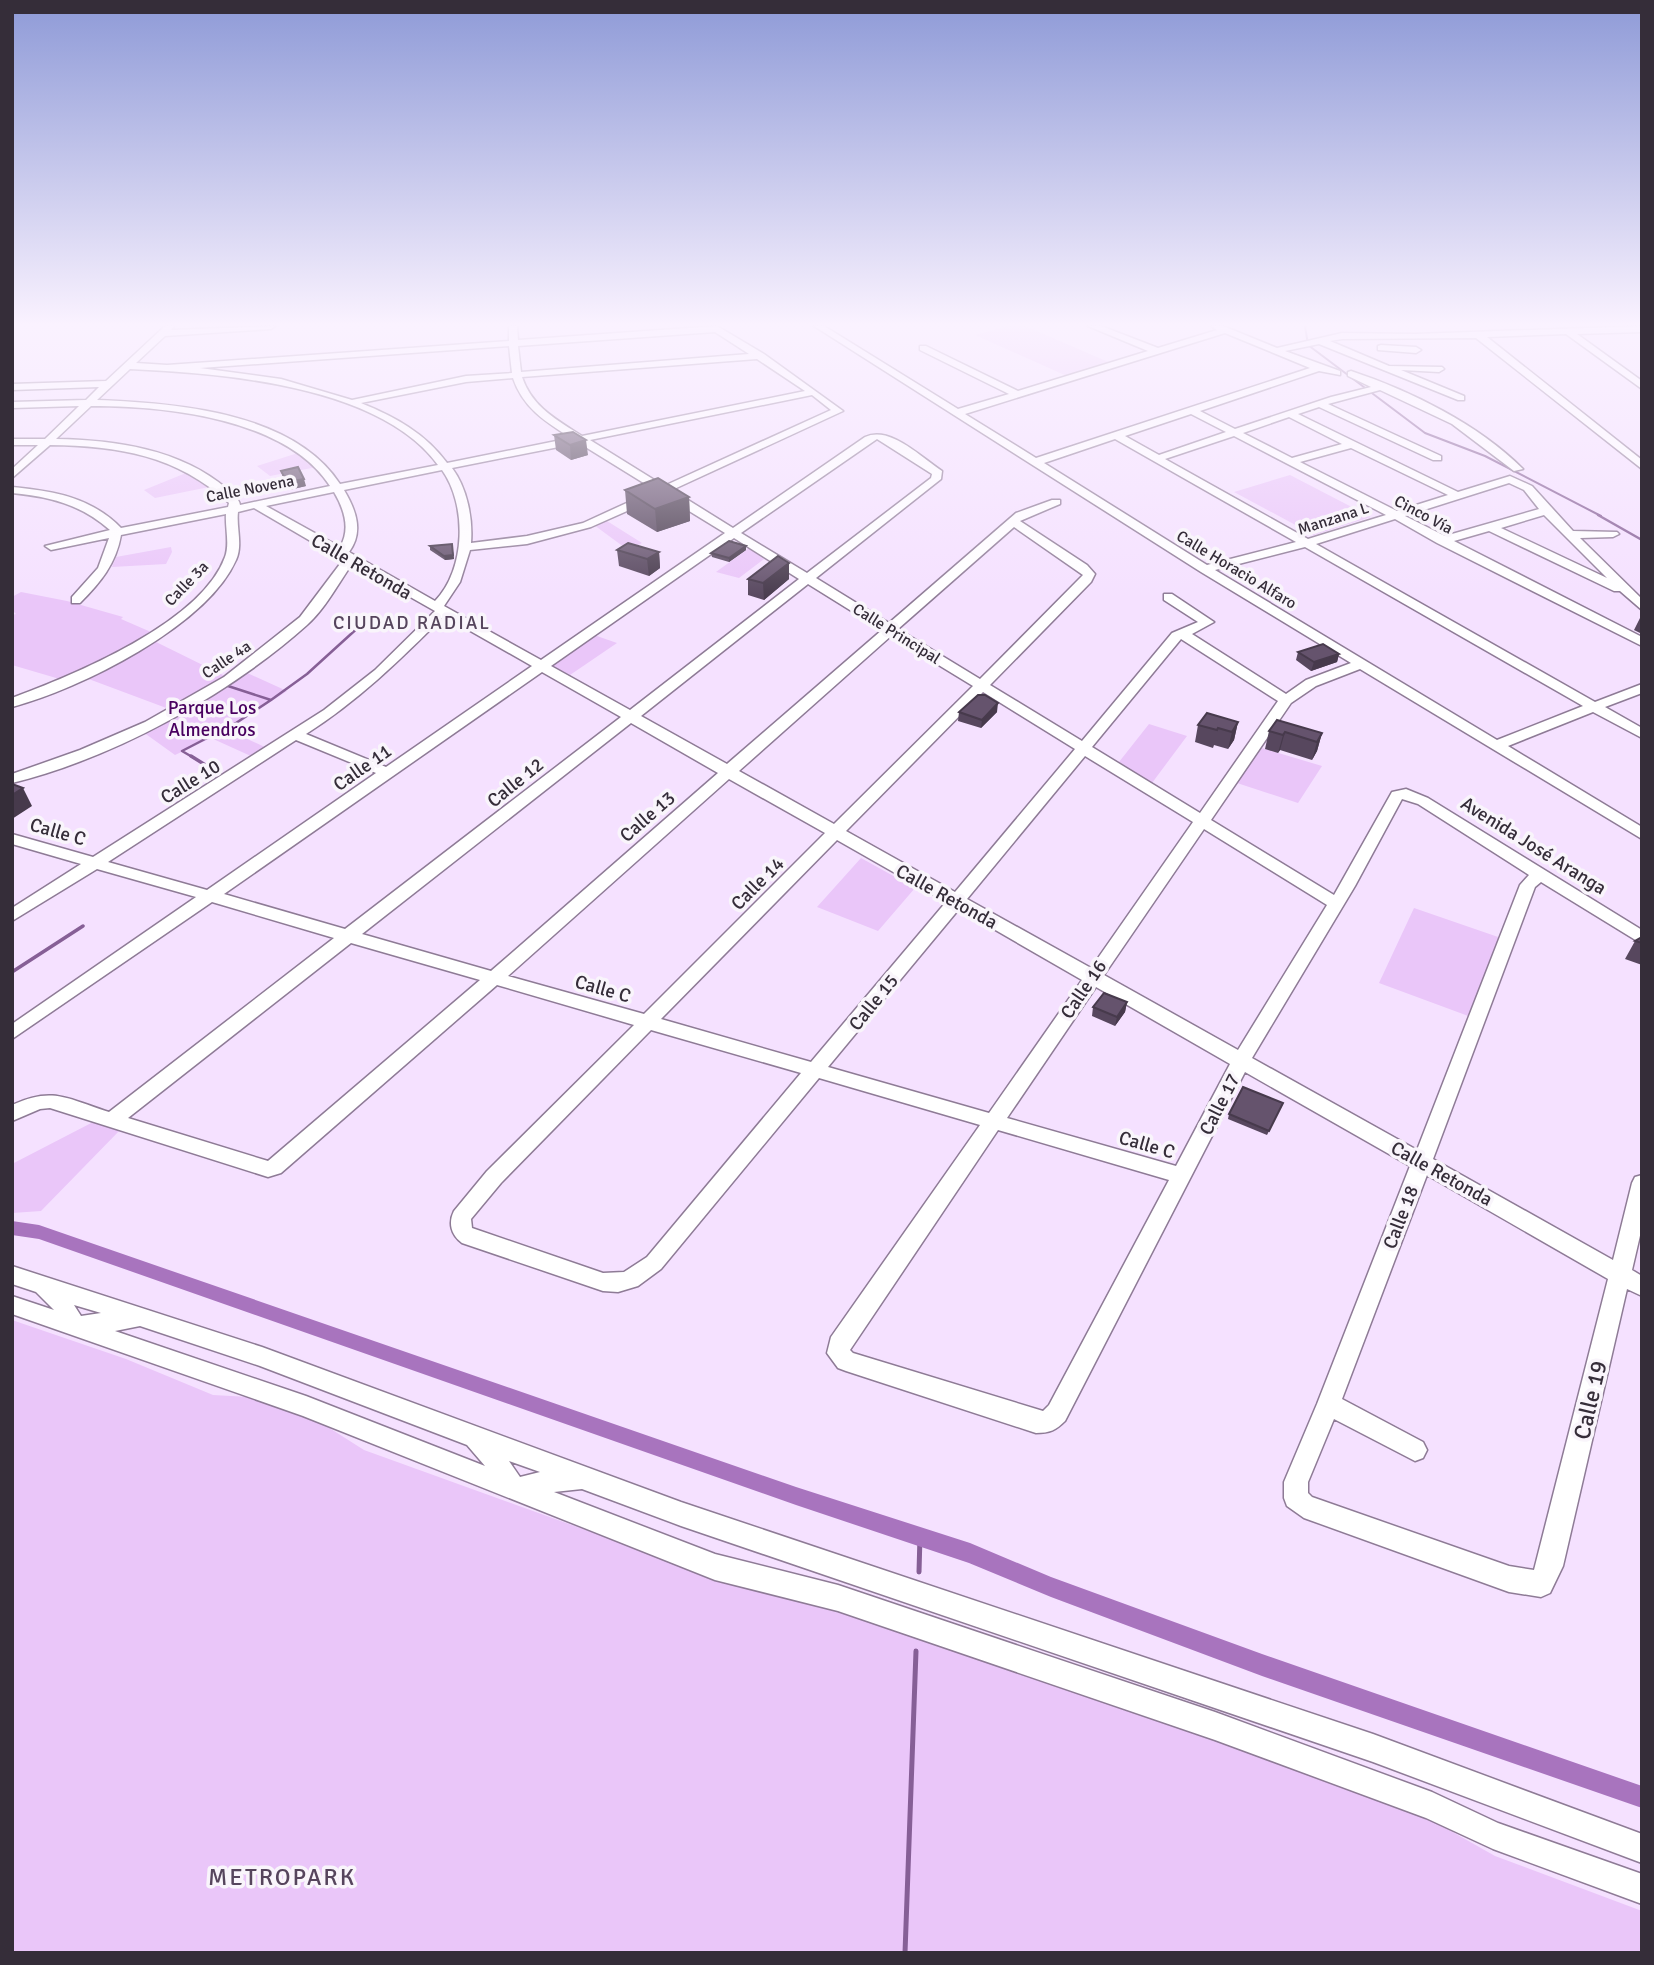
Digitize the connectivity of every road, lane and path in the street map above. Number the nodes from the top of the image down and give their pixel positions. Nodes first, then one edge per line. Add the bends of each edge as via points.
1 (74, 418) edge
2 (214, 418) edge
3 (384, 418) edge
4 (546, 418) edge
5 (684, 418) edge
6 (823, 418) edge
7 (965, 418) edge
8 (1173, 418) edge
9 (1207, 418) edge
10 (1278, 418) edge
11 (1298, 418) edge
12 (1350, 418) edge
13 (1443, 418) edge
14 (1581, 418) edge
15 (1235, 431) junction
16 (1117, 436) junction
17 (580, 439) junction
18 (48, 441) junction
19 (12, 442) edge
20 (1352, 444) junction
21 (1164, 456) dead end
22 (1437, 458) dead end
23 (1292, 461) junction
24 (1036, 462) junction
25 (447, 465) junction
26 (1641, 466) edge
27 (1518, 468) dead end
28 (939, 473) joint
29 (12, 475) edge
30 (340, 486) junction
31 (12, 489) edge
32 (664, 490) junction
33 (1460, 497) junction
34 (1056, 502) dead end
35 (254, 504) junction
36 (232, 508) junction
37 (1546, 511) junction
38 (1394, 515) junction
39 (1013, 521) junction
40 (1488, 526) junction
41 (117, 531) junction
42 (735, 533) junction
43 (1613, 534) dead end
44 (1571, 535) junction
45 (1441, 541) junction
46 (1308, 543) junction
47 (51, 546) dead end
48 (466, 547) junction
49 (345, 556) junction
50 (1205, 569) junction
51 (808, 578) junction
52 (1625, 589) junction
53 (1168, 597) dead end
54 (76, 600) dead end
55 (1642, 606) edge
56 (439, 609) junction
57 (892, 630) junction
58 (1181, 633) junction
59 (1642, 642) edge
60 (1363, 663) junction
61 (542, 667) junction
62 (982, 686) junction
63 (1642, 688) edge
64 (1286, 700) junction
65 (12, 703) edge
66 (1592, 707) junction
67 (630, 717) junction
68 (1642, 734) edge
69 (295, 735) junction
70 (1498, 745) junction
71 (1085, 750) junction
72 (728, 771) junction
73 (387, 773) junction
74 (12, 779) edge
75 (1402, 794) joint
76 (1200, 820) junction
77 (836, 834) junction
78 (1642, 834) edge
79 (12, 839) edge
80 (95, 864) junction
81 (1541, 873) junction
82 (208, 897) junction
83 (956, 901) junction
84 (1335, 903) junction
85 (12, 916) edge
86 (346, 936) junction
87 (1642, 938) edge
88 (1091, 977) junction
89 (492, 978) junction
90 (647, 1022) junction
91 (12, 1033) edge
92 (1241, 1061) junction
93 (815, 1072) junction
94 (12, 1114) edge
95 (113, 1119) junction
96 (992, 1123) junction
97 (1421, 1161) junction
98 (1182, 1176) junction
99 (1642, 1184) edge
100 (460, 1225) joint
101 (1620, 1274) junction
102 (12, 1275) edge
103 (36, 1282) junction
104 (1642, 1287) edge
105 (12, 1305) edge
106 (147, 1319) junction
107 (75, 1326) junction
108 (1328, 1404) junction
109 (1048, 1422) joint
110 (467, 1435) junction
111 (1415, 1450) dead end
112 (589, 1481) junction
113 (1295, 1487) joint
114 (514, 1490) junction
115 (1642, 1849) edge
116 (1642, 1889) edge

1 - 18 street
2 - 30 street, Calle 4a via 261,430 310,454
3 - 25 street via 411,432
4 - 17 street, Calle Principal
5 - 17 street, Calle Novena
6 - 32 street
7 - 24 street, Calle Horacio Alfaro
8 - 16 street
9 - 15 street, Cinco Vía
10 - 15 street
11 - 20 street
12 - 22 street
13 - 27 street via 1459,424
14 - 26 street
15 - 21 street
15 - 23 street, Cinco Vía
16 - 24 street
16 - 46 street
17 - 25 street, Calle Novena
17 - 32 street, Calle Principal
18 - 19 street
18 - 29 street
18 - 36 street via 118,447 177,462 222,489 235,502
20 - 23 street
20 - 33 street
23 - 38 street, Cinco Vía
24 - 50 street, Calle Horacio Alfaro
25 - 30 street, Calle Novena
25 - 48 street via 463,498
28 - 42 street, Calle 11 via 877,436
28 - 51 street, Calle 12
30 - 35 street, Calle Novena
30 - 49 street, Calle 4a via 352,529
31 - 41 street via 78,501 93,508
32 - 42 street, Calle Principal
32 - 48 street via 587,525 527,540
33 - 37 street, Manzana L via 1510,479 1528,488
33 - 38 street, Manzana L
34 - 39 street, Calle 13 via 1024,512
35 - 36 street, Calle Novena
35 - 49 street, Calle Retonda
36 - 41 street, Calle Novena
36 - 65 street, Calle 3a via 235,543 230,560 202,597 131,651
37 - 40 street
37 - 44 street
38 - 45 street, Cinco Vía
38 - 46 street, Manzana L
39 - 57 street, Calle 13
39 - 62 street, Calle 14 via 1089,574
40 - 45 street
40 - 52 street
41 - 47 street, Calle Novena
41 - 54 street via 106,568
42 - 51 street, Calle Principal
42 - 61 street, Calle 11
43 - 44 street
44 - 52 street
45 - 59 street, Cinco Vía
46 - 50 street, Manzana L
46 - 66 street
48 - 56 street, Calle 10
49 - 56 street, Calle Retonda
49 - 74 street, Calle 4a via 318,603 295,629 229,680 149,725
50 - 60 street, Calle Horacio Alfaro
51 - 57 street, Calle Principal
51 - 67 street, Calle 12
52 - 55 street
53 - 58 street, Calle 15 via 1208,622
56 - 61 street, Calle Retonda
56 - 69 street, Calle 10 via 380,673
57 - 62 street, Calle Principal
57 - 72 street, Calle 13
58 - 64 street
58 - 71 street, Calle 15
60 - 64 street, Calle 16 via 1311,682
60 - 70 street, Calle Horacio Alfaro
61 - 67 street, Calle Retonda
61 - 73 street, Calle 11
62 - 71 street, Calle Principal
62 - 77 street, Calle 14
63 - 66 street
64 - 76 street, Calle 16
66 - 68 street
66 - 70 street
67 - 72 street, Calle Retonda
67 - 86 street, Calle 12
69 - 73 street
69 - 80 street, Calle 10
70 - 78 street, Calle Horacio Alfaro
71 - 76 street, Calle Principal
71 - 83 street, Calle 15
72 - 77 street, Calle Retonda
72 - 89 street, Calle 13
73 - 82 street, Calle 11
75 - 81 street, Avenida José Aranga via 1423,801
75 - 84 street, Calle 17 via 1394,798
76 - 84 street, Calle Principal
76 - 88 street, Calle 16
77 - 83 street, Calle Retonda
77 - 90 street, Calle 14
79 - 80 street, Calle C
80 - 82 street, Calle C
80 - 85 street, Calle 10
81 - 87 street, Avenida José Aranga
81 - 97 street, Calle 18 via 1528,885
82 - 86 street, Calle C
82 - 91 street, Calle 11
83 - 88 street, Calle Retonda
83 - 93 street, Calle 15
84 - 92 street, Calle 17
86 - 89 street, Calle C
86 - 95 street, Calle 12
88 - 92 street, Calle Retonda
88 - 96 street, Calle 16
89 - 90 street, Calle C
89 - 95 street, Calle 13 via 270,1169
90 - 93 street, Calle C
90 - 100 street, Calle 14 via 494,1177 466,1208
92 - 97 street, Calle Retonda
92 - 98 street, Calle 17
93 - 96 street, Calle C
93 - 100 street, Calle 15 via 638,1278 603,1282 469,1237
94 - 95 street via 50,1101
96 - 98 street, Calle C
96 - 109 street, Calle 16 via 839,1344 838,1353 846,1361 1035,1422
97 - 101 street, Calle Retonda
97 - 108 street, Calle 18
98 - 109 street, Calle 17 via 1057,1413
99 - 101 street, Calle 19
101 - 104 street, Calle Retonda
101 - 113 street, Calle 19 via 1550,1566 1541,1584 1509,1579 1304,1506
102 - 103 street
103 - 106 street
103 - 107 street via 60,1301
105 - 107 street
106 - 107 street
106 - 110 street
107 - 114 street via 306,1407
108 - 111 street
108 - 113 street, Calle 18
110 - 112 street
110 - 114 street via 495,1459
112 - 114 street via 551,1481
112 - 115 street via 1373,1748
114 - 116 street via 715,1567 838,1598 1228,1731

